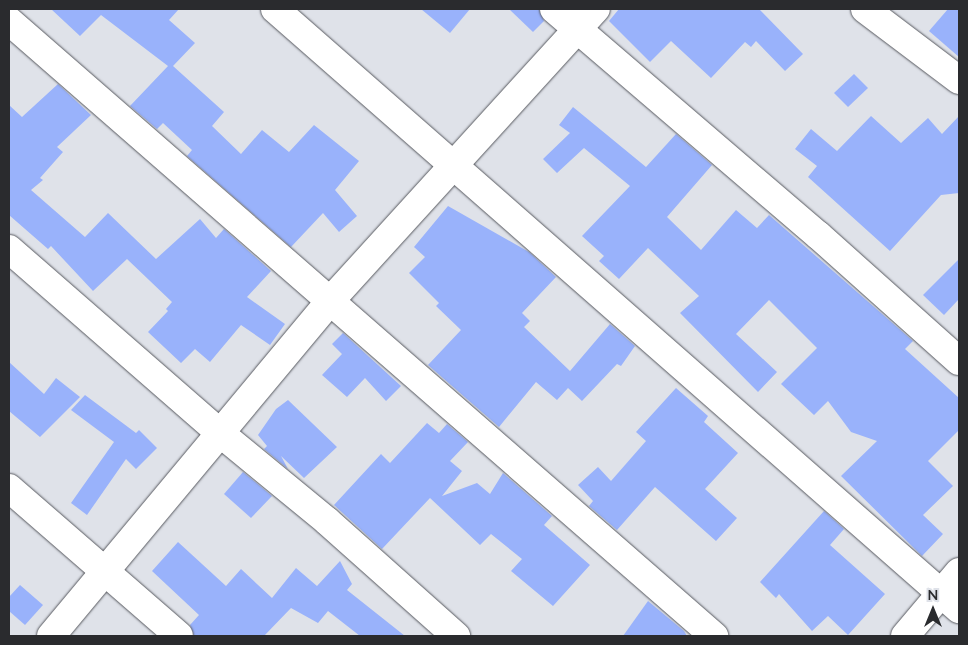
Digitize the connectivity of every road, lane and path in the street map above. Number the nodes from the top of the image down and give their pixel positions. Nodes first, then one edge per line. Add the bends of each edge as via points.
1 (275, 9) edge
2 (554, 9) edge
3 (596, 9) edge
4 (865, 9) edge
5 (9, 21) edge
6 (579, 30) junction
7 (959, 80) edge
8 (456, 165) junction
9 (9, 249) edge
10 (330, 301) junction
11 (959, 361) edge
12 (220, 433) junction
13 (9, 488) edge
14 (105, 572) junction
15 (959, 572) edge
16 (950, 601) edge
17 (51, 636) edge
18 (179, 636) edge
19 (456, 636) edge
20 (714, 636) edge
21 (905, 636) edge

1 - 8 street
2 - 6 street
3 - 6 street
4 - 7 street
5 - 10 street
6 - 8 street
6 - 11 street
8 - 10 street
8 - 16 street
9 - 12 street
10 - 12 street
10 - 20 street
12 - 14 street
12 - 19 street via 327,521
13 - 14 street
14 - 17 street
14 - 18 street
15 - 16 street
16 - 21 street

